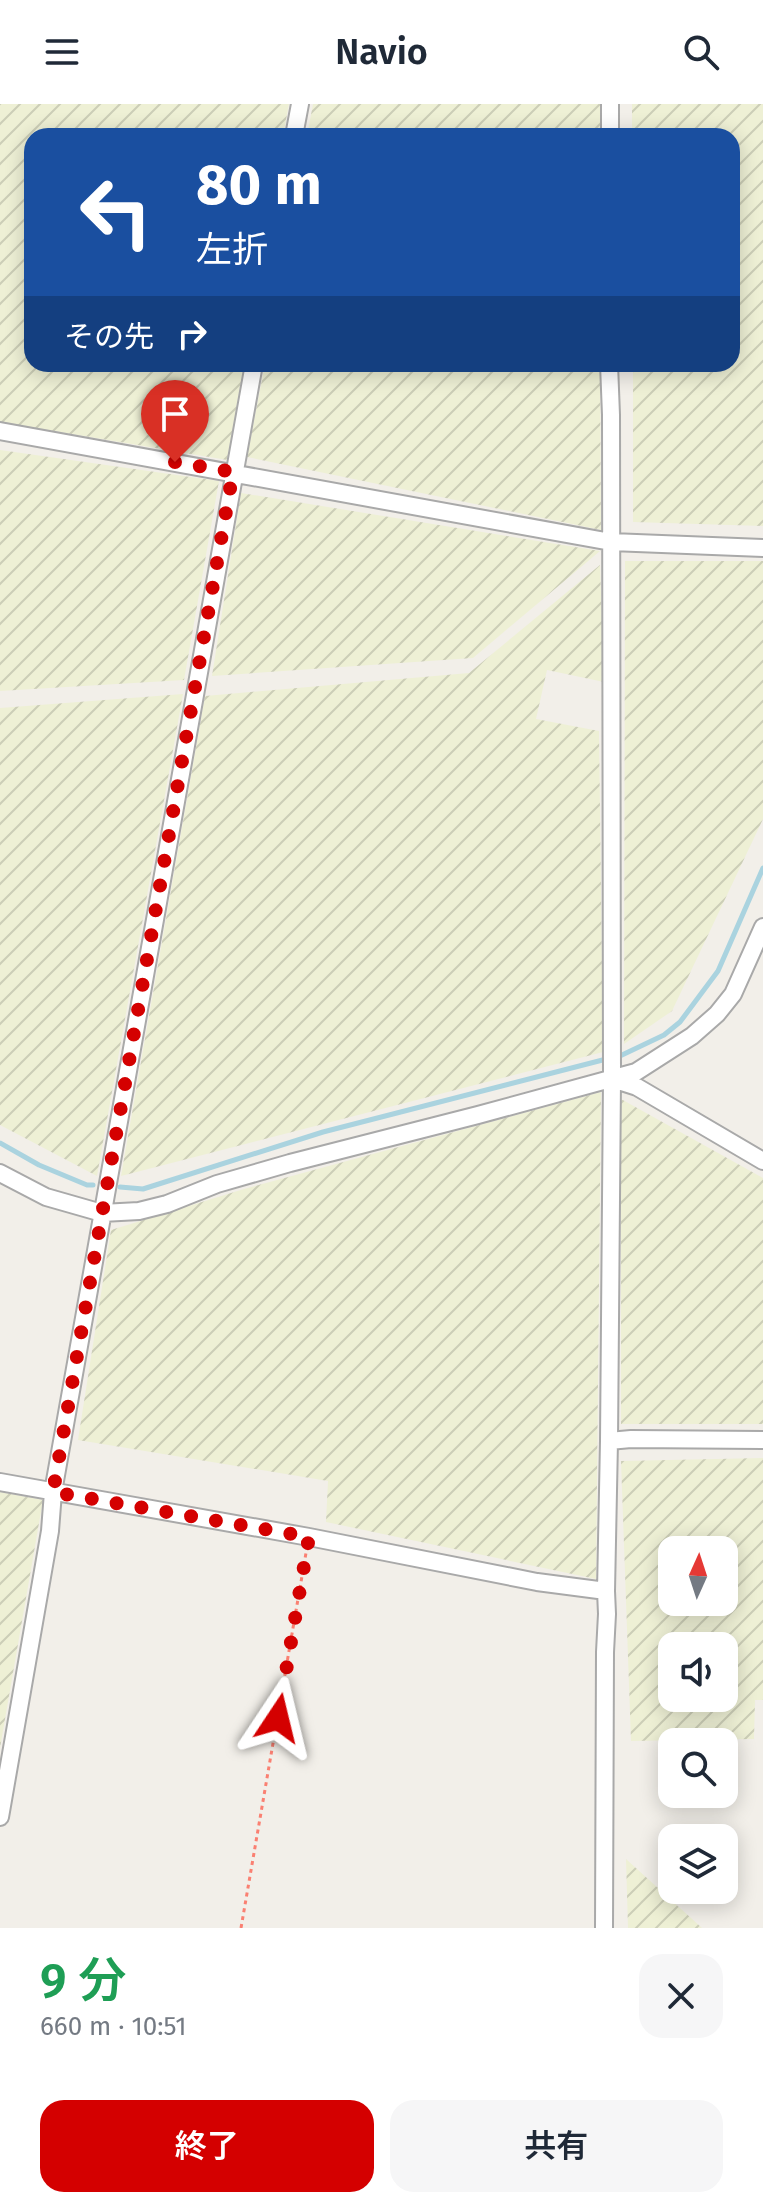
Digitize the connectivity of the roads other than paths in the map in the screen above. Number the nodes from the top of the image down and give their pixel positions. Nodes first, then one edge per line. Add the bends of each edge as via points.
1 (300, 104) edge
2 (610, 104) edge
3 (296, 128) edge
4 (610, 128) edge
5 (252, 372) edge
6 (609, 372) edge
7 (0, 431) edge
8 (233, 472) junction
9 (611, 542) junction
10 (763, 548) edge
11 (763, 927) edge
12 (612, 1079) junction
13 (763, 1161) edge
14 (0, 1173) edge
15 (102, 1213) junction
16 (763, 1440) edge
17 (609, 1441) junction
18 (0, 1482) edge
19 (53, 1492) junction
20 (606, 1591) junction
21 (0, 1817) edge
22 (604, 1928) edge

1 - 3 street
2 - 4 street
5 - 8 street
6 - 9 street
7 - 8 street
8 - 9 street
8 - 15 street
9 - 10 street
9 - 12 street
11 - 12 street via 737,986 717,1014 636,1072
12 - 13 street via 637,1087
12 - 15 street via 262,1170 167,1204
12 - 17 street
14 - 15 street via 46,1197
15 - 19 street
16 - 17 street
17 - 20 street
18 - 19 street
19 - 20 street
19 - 21 street
20 - 22 street

